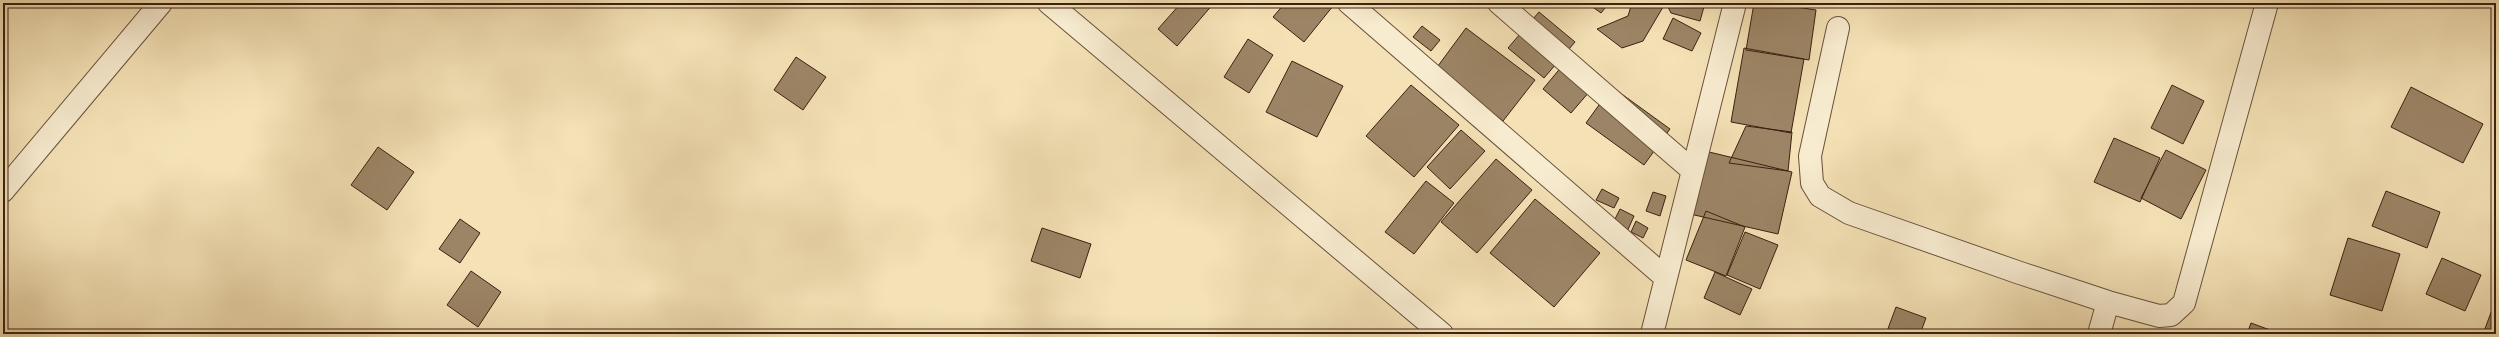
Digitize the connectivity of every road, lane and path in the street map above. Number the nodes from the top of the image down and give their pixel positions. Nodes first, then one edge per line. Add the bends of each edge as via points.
1 (161, 3) edge
2 (1049, 3) edge
3 (1349, 3) edge
4 (1499, 3) edge
5 (1735, 3) edge
6 (2267, 3) edge
7 (1838, 28) dead end
8 (1692, 170) junction
9 (3, 191) edge
10 (1666, 278) junction
11 (2108, 302) junction
12 (1442, 334) edge
13 (1652, 334) edge
14 (2099, 334) edge

1 - 9 street
2 - 12 street
3 - 10 street
4 - 8 street
5 - 8 street
6 - 11 street via 2184,303 2172,315 2159,316
7 - 11 street via 1810,156 1812,182 1820,196 1850,213
8 - 10 street
10 - 13 street
11 - 14 street

